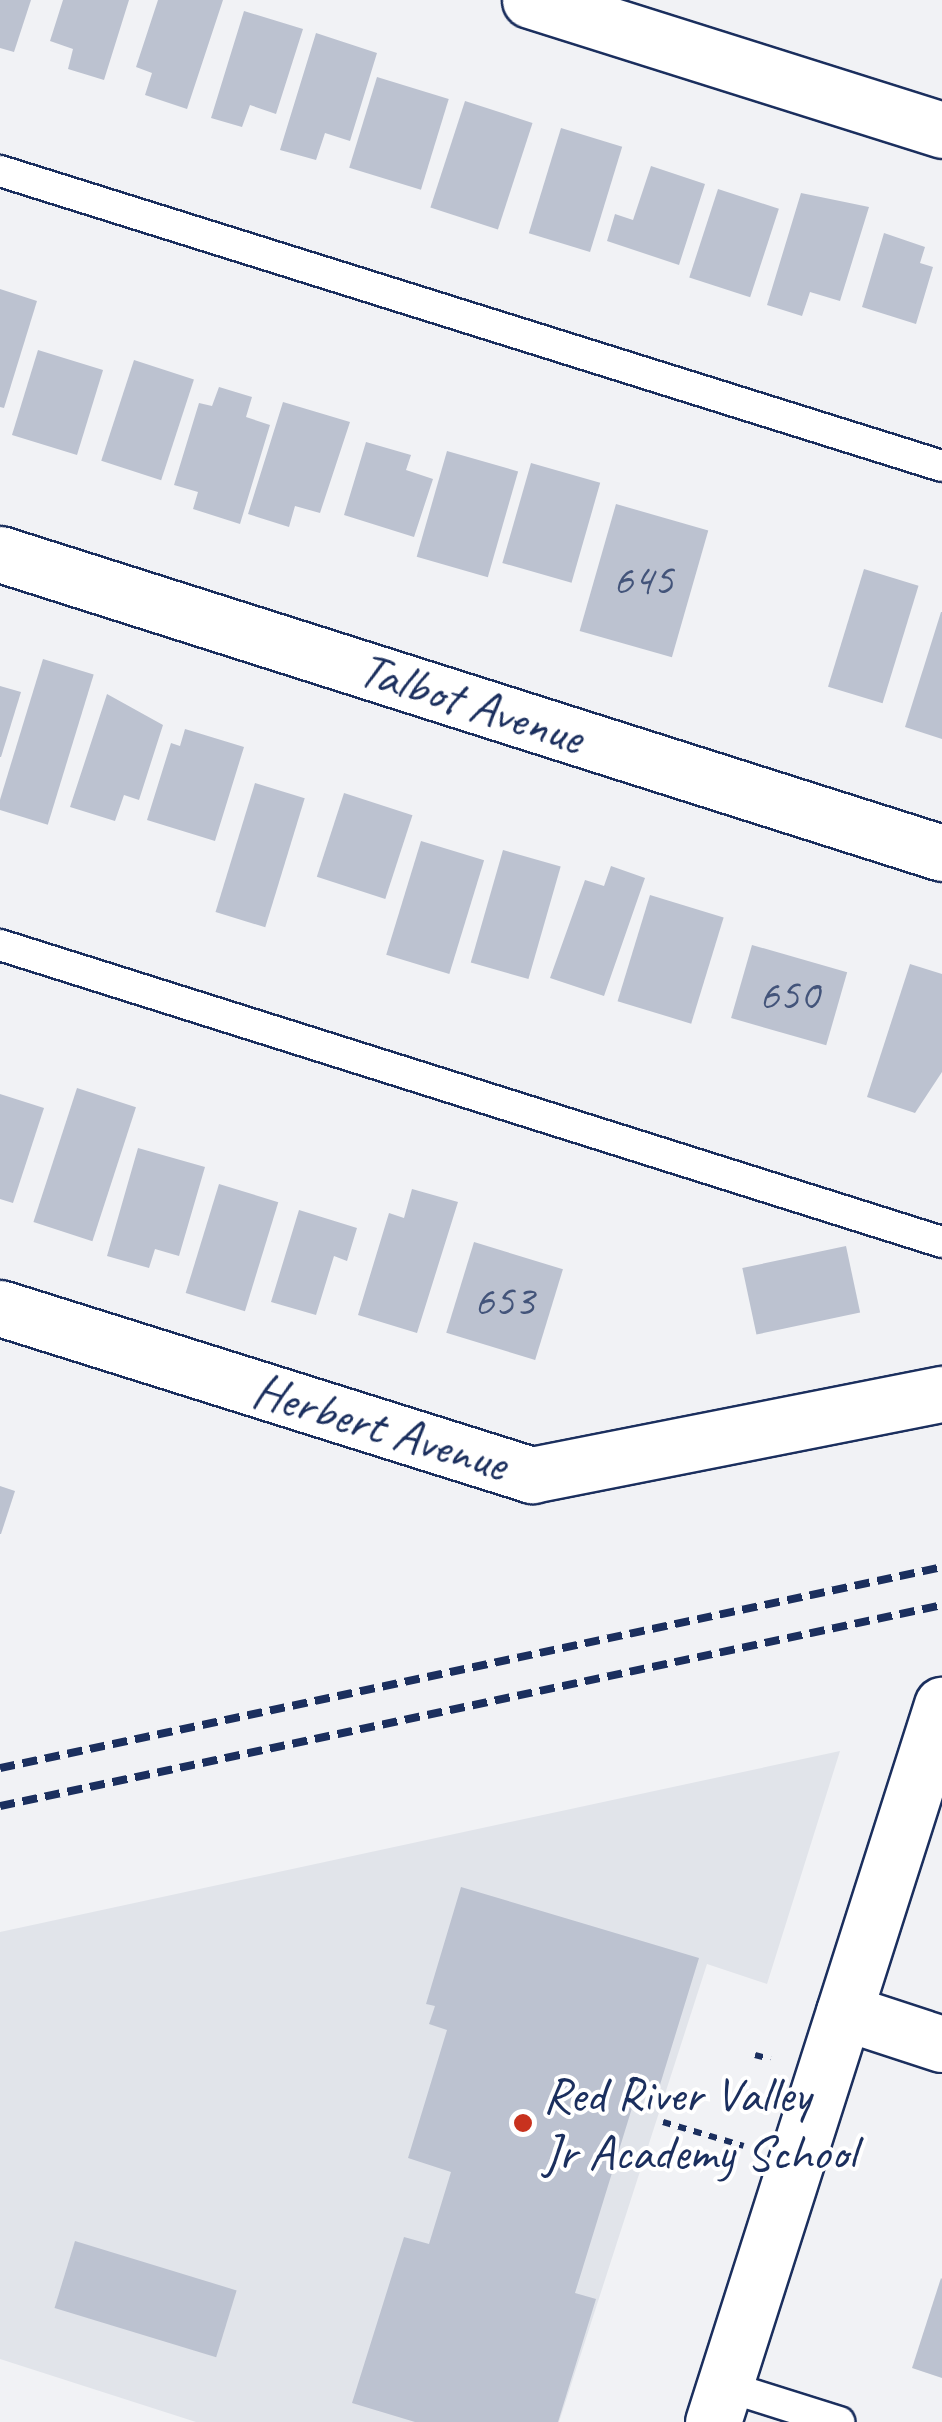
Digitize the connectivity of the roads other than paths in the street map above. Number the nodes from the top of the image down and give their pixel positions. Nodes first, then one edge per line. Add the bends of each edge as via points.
1 (530, 0) edge
2 (942, 130) edge
3 (0, 171) edge
4 (942, 466) edge
5 (0, 554) edge
6 (942, 853) edge
7 (0, 944) edge
8 (942, 1242) edge
9 (0, 1308) edge
10 (942, 1394) edge
11 (937, 1735) edge
12 (844, 2012) junction
13 (942, 2044) edge
14 (719, 2404) edge
15 (839, 2422) edge

1 - 2 street
3 - 4 lane
5 - 6 street, Talbot Avenue
7 - 8 lane
9 - 10 street, Herbert Avenue via 532,1475
11 - 12 street
12 - 13 street
12 - 14 street
14 - 15 lane

